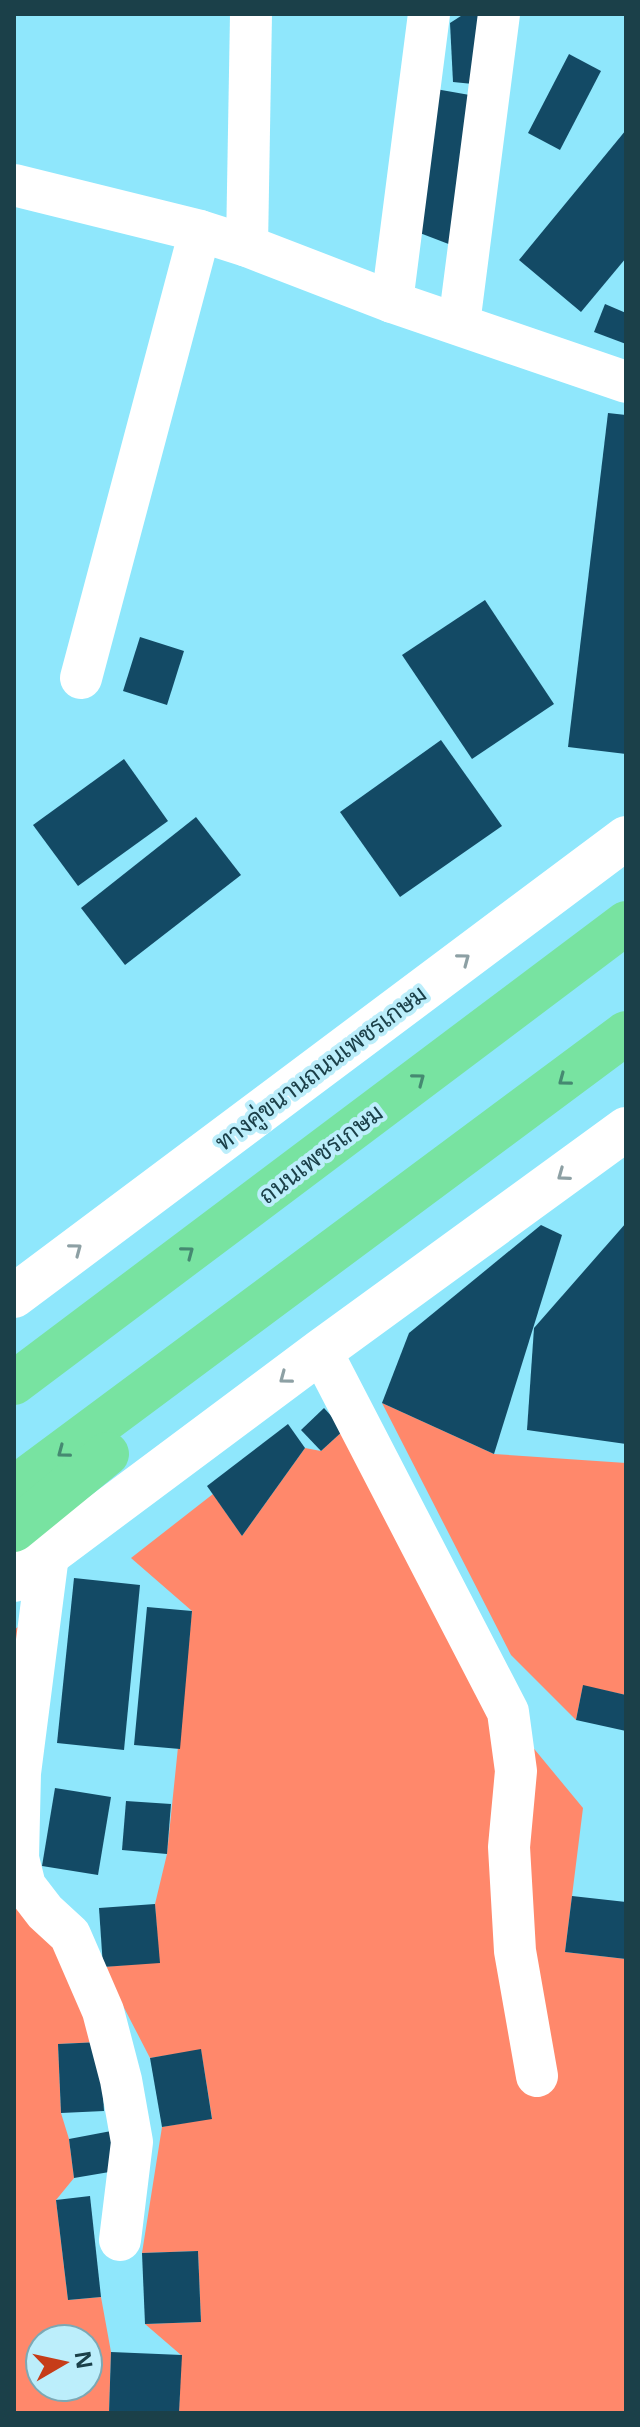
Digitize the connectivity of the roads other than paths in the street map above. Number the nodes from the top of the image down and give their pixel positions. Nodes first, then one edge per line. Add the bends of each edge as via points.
1 (251, 14) edge
2 (429, 14) edge
3 (499, 14) edge
4 (14, 185) edge
5 (200, 231) junction
6 (247, 246) junction
7 (392, 302) junction
8 (459, 324) junction
9 (626, 382) edge
10 (81, 678) dead end
11 (626, 838) edge
12 (626, 923) edge
13 (626, 1033) edge
14 (515, 1116) junction
15 (626, 1129) edge
16 (142, 1287) junction
17 (14, 1296) edge
18 (321, 1351) junction
19 (14, 1369) edge
20 (14, 1383) edge
21 (14, 1488) edge
22 (25, 1555) edge
23 (537, 2076) dead end
24 (120, 2240) dead end

1 - 6 street
2 - 7 street
3 - 8 street
4 - 5 street
5 - 6 street
5 - 10 street
6 - 7 street
7 - 8 street
8 - 9 street
17 -> 11 main road, ทางคู่ขนานถนนเพชรเกษม
16 -> 12 highway, ถนนเพชรเกษม
13 -> 14 highway
14 -> 21 highway
14 - 22 highway
15 -> 18 main road
16 - 19 highway
16 - 20 highway, ถนนเพชรเกษม
18 -> 22 main road
18 - 23 street via 508,1712 516,1771 509,1847 515,1951
22 - 24 street via 18,1858 25,1886 70,1935 103,2011 132,2142

